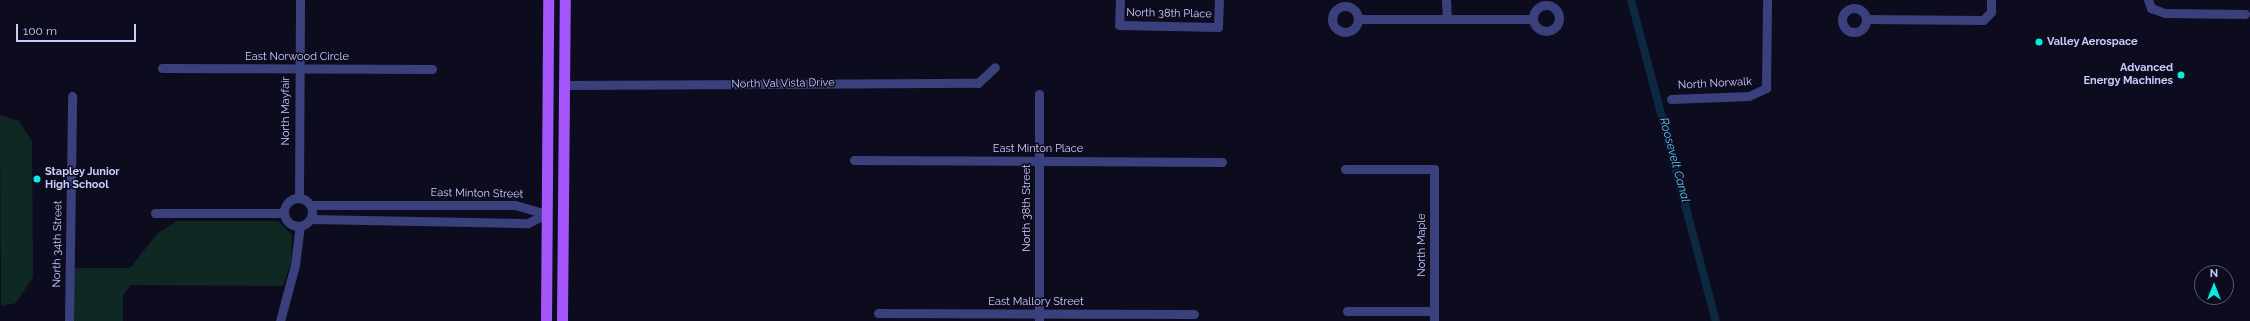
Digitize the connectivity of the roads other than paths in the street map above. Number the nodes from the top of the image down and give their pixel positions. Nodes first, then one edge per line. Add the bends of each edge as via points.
1 (300, 0) edge
2 (548, 0) edge
3 (565, 0) edge
4 (1120, 0) edge
5 (1219, 0) edge
6 (1446, 0) edge
7 (1767, 0) edge
8 (1991, 0) edge
9 (2149, 4) edge
10 (2245, 14) dead end
11 (1358, 19) dead end
12 (1447, 19) junction
13 (1533, 19) dead end
14 (1866, 19) dead end
15 (547, 58) junction
16 (564, 58) junction
17 (996, 67) dead end
18 (162, 68) dead end
19 (432, 69) dead end
20 (298, 70) junction
21 (547, 85) junction
22 (564, 85) junction
23 (1039, 94) dead end
24 (72, 96) dead end
25 (1671, 99) dead end
26 (854, 160) dead end
27 (1039, 161) junction
28 (1222, 162) dead end
29 (1345, 169) dead end
30 (547, 190) junction
31 (563, 190) junction
32 (299, 197) junction
33 (311, 205) junction
34 (155, 213) dead end
35 (284, 213) junction
36 (546, 214) junction
37 (562, 214) junction
38 (311, 219) junction
39 (300, 226) junction
40 (546, 262) junction
41 (562, 262) junction
42 (546, 304) junction
43 (562, 304) junction
44 (1347, 311) dead end
45 (1434, 311) junction
46 (878, 313) dead end
47 (1194, 314) dead end
48 (1039, 317) edge
49 (69, 321) edge
50 (280, 321) edge
51 (546, 321) edge
52 (562, 321) edge
53 (1434, 321) edge

1 - 20 street, North Mayfair
2 - 15 main road
3 - 16 main road
4 - 5 street, North 38th Place via 1119,25 1218,26
6 - 12 street
7 - 25 street, North Norwalk via 1766,88 1750,96
8 - 14 street via 1991,12 1984,20
9 - 10 street via 2165,13
11 - 12 street
12 - 13 street
15 - 16 main road
15 - 21 main road
16 - 22 main road
17 - 22 street, North Val Vista Drive via 978,83
18 - 20 street, East Norwood Circle
19 - 20 street, East Norwood Circle
20 - 32 street, North Mayfair
21 - 22 main road
21 - 30 main road
22 - 31 main road
23 - 27 street, North 38th Street
24 - 49 street, North 34th Street
26 - 27 street, East Minton Place
27 - 28 street, East Minton Place
27 - 48 street, North 38th Street
29 - 45 street, North Maple via 1434,169
30 - 31 main road
30 - 36 main road
31 - 37 main road
32 - 33 street
32 - 35 street via 286,204
33 - 36 street, East Minton Street via 515,205
33 - 38 street
34 - 35 street
35 - 39 street via 288,222
36 - 37 main road
36 - 38 street via 528,223
36 - 40 main road
37 - 41 main road
38 - 39 street
39 - 50 street via 295,265
40 - 41 main road
40 - 42 main road
41 - 43 main road
42 - 43 main road
42 - 51 main road
43 - 52 main road
44 - 45 street
45 - 53 street, North Maple
46 - 48 street, East Mallory Street
47 - 48 street, East Mallory Street

